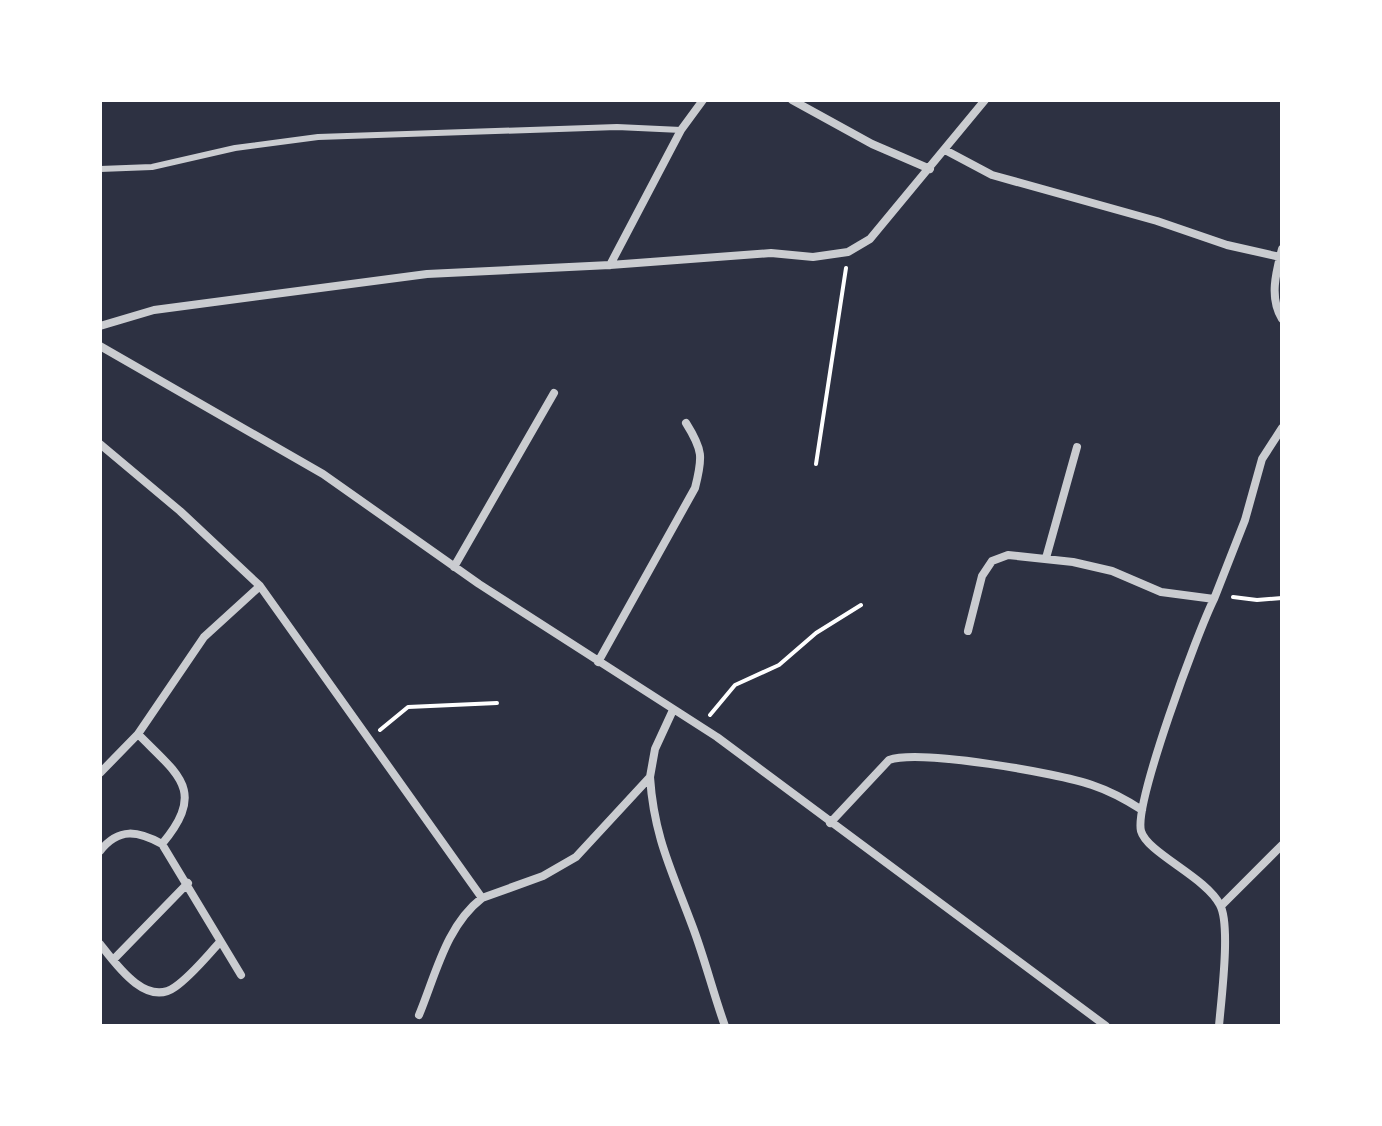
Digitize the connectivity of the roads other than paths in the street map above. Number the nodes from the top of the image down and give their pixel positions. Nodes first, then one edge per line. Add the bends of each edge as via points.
1 (703, 100) edge
2 (792, 100) edge
3 (985, 100) edge
4 (681, 130) junction
5 (945, 150) junction
6 (100, 169) edge
7 (930, 169) junction
8 (1281, 253) edge
9 (610, 265) junction
10 (1282, 319) edge
11 (100, 326) edge
12 (100, 346) edge
13 (554, 393) dead end
14 (686, 423) dead end
15 (1282, 428) edge
16 (100, 444) edge
17 (1077, 447) dead end
18 (1046, 558) junction
19 (454, 567) junction
20 (260, 586) junction
21 (1214, 599) junction
22 (968, 631) dead end
23 (598, 662) junction
24 (673, 710) junction
25 (138, 734) junction
26 (100, 773) edge
27 (650, 777) junction
28 (1142, 810) junction
29 (830, 823) junction
30 (162, 844) junction
31 (1282, 845) edge
32 (100, 851) edge
33 (188, 883) junction
34 (482, 898) junction
35 (1221, 906) junction
36 (220, 942) junction
37 (100, 944) edge
38 (113, 960) junction
39 (241, 975) dead end
40 (419, 1015) dead end
41 (725, 1026) edge
42 (1106, 1026) edge
43 (1219, 1026) edge

1 - 4 street
2 - 7 street
3 - 5 street
4 - 6 lane via 617,127 318,137 152,167
4 - 9 street
5 - 7 street
5 - 8 street via 992,175 1227,245
7 - 9 street via 870,239 848,252
8 - 10 street via 1274,288
9 - 11 street via 411,276 154,310
12 - 19 street via 323,474
13 - 19 street
14 - 23 street via 699,443 702,461 695,488
15 - 21 street via 1262,459
16 - 20 street
17 - 18 street
18 - 21 street via 1112,571 1161,592
18 - 22 street via 1008,555 992,561 982,576
19 - 23 street
20 - 25 street via 204,637
20 - 34 street
21 - 28 street
23 - 24 street
24 - 27 street via 655,749
24 - 29 street
25 - 26 street
25 - 30 street via 184,783 182,813
27 - 34 street via 576,857 543,876
27 - 41 street via 652,812 666,860
28 - 29 street via 1088,783 951,759 900,756 889,760
28 - 35 street via 1140,829 1146,841 1204,885
29 - 42 street
30 - 32 street via 140,832 126,834
30 - 33 street
31 - 35 street
33 - 36 street
33 - 38 street
34 - 40 street via 453,929
35 - 43 street
36 - 38 street via 173,989 158,992 138,986
36 - 39 street
37 - 38 street

